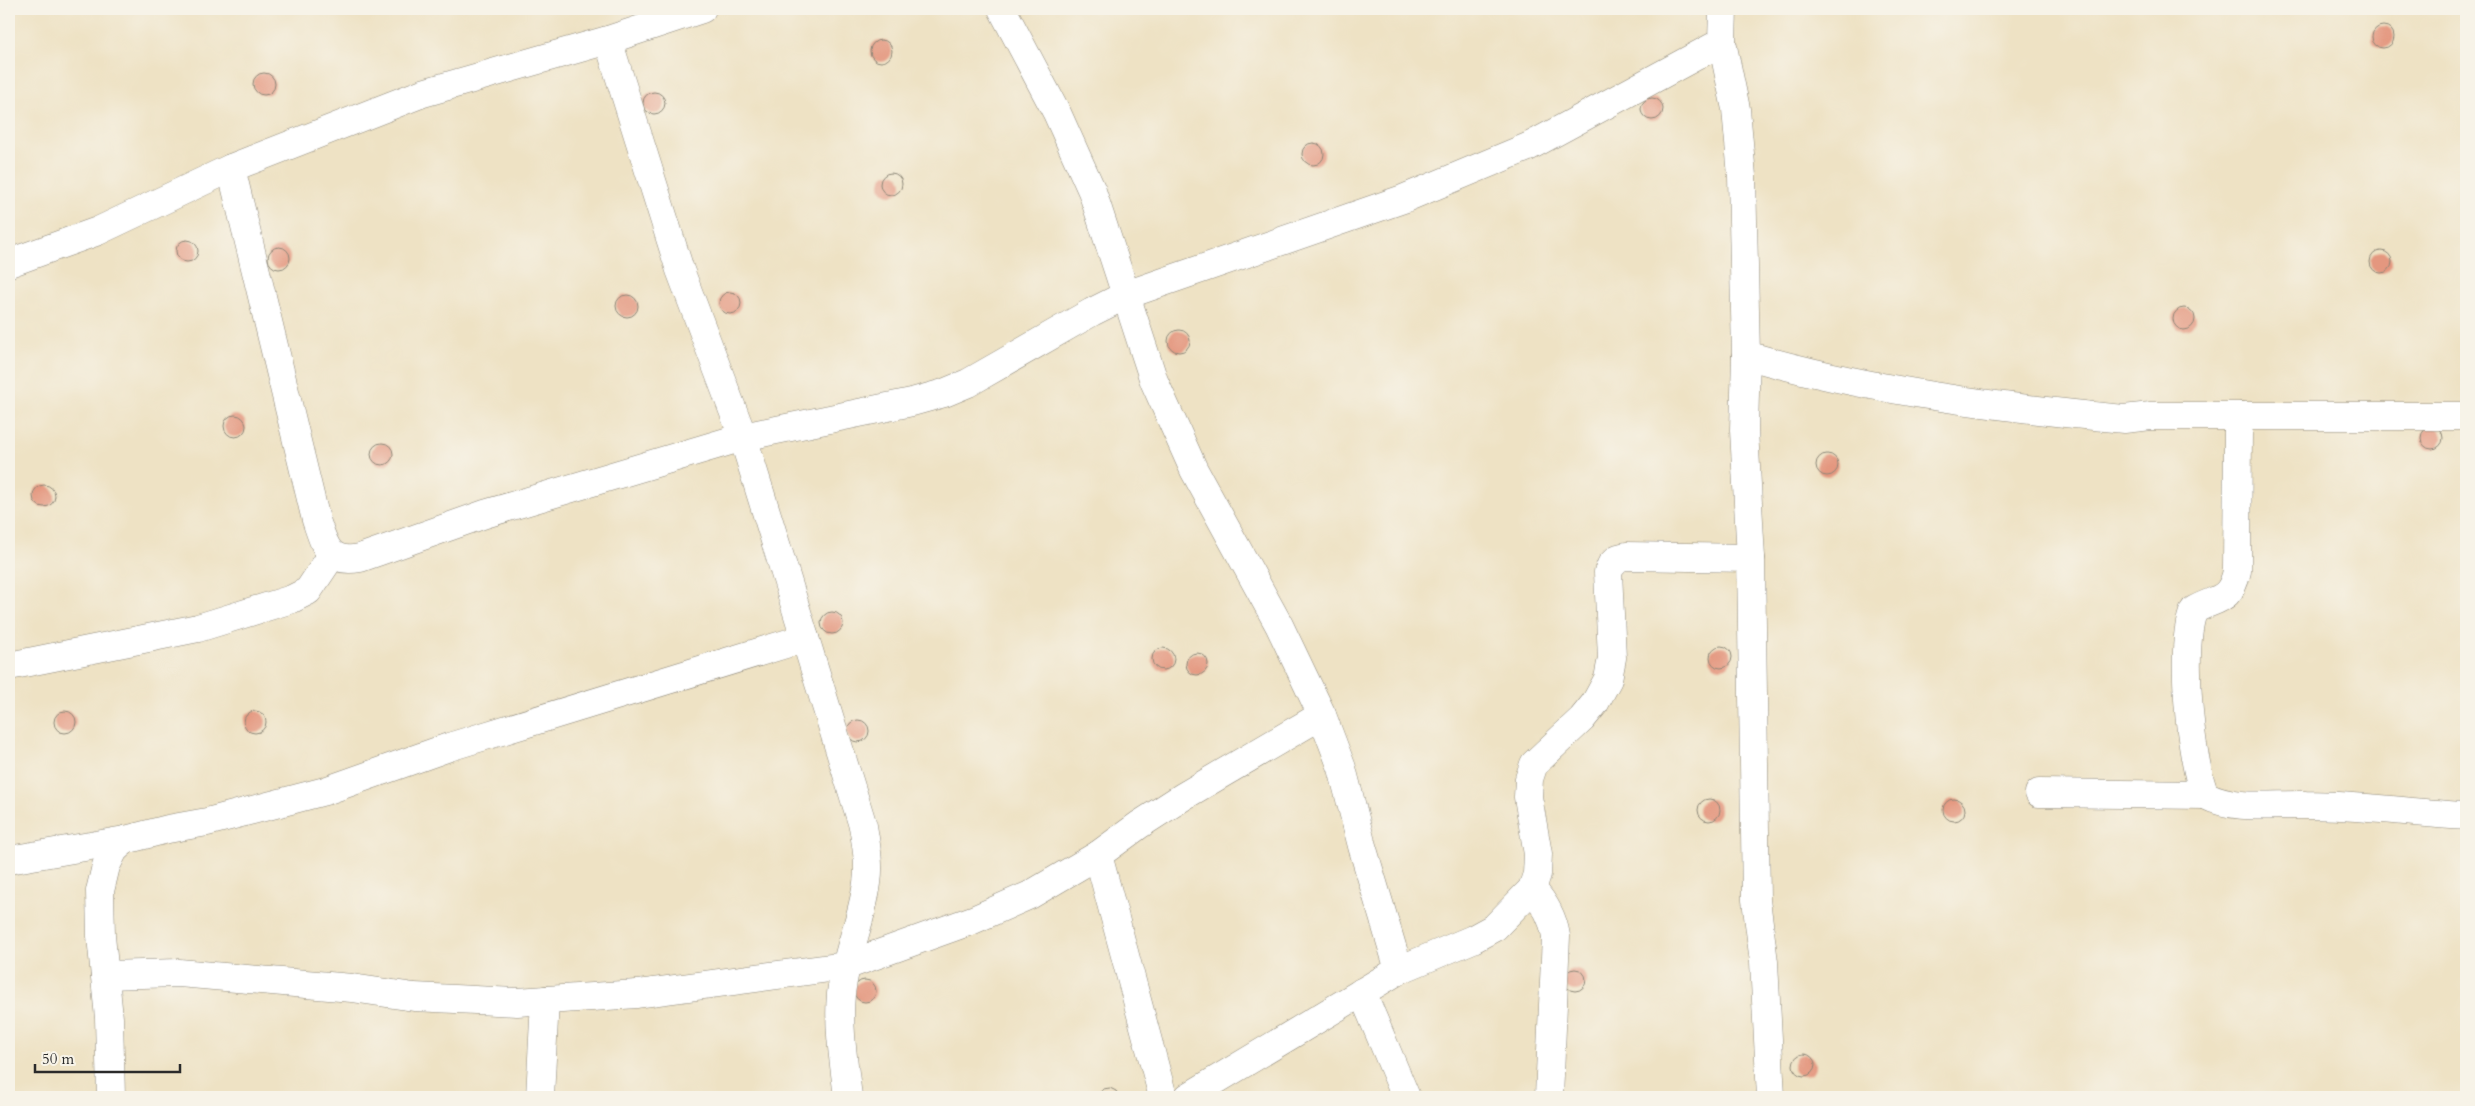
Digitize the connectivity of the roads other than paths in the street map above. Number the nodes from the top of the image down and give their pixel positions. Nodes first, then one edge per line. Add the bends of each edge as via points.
1 (702, 9) edge
2 (1002, 9) edge
3 (1723, 9) edge
4 (608, 40) junction
5 (1722, 42) junction
6 (231, 168) junction
7 (9, 263) edge
8 (1126, 295) junction
9 (1746, 355) junction
10 (2242, 416) junction
11 (2466, 416) edge
12 (743, 437) junction
13 (332, 556) junction
14 (1751, 558) junction
15 (805, 638) junction
16 (9, 666) edge
17 (1322, 715) junction
18 (2039, 793) dead end
19 (2205, 795) junction
20 (2466, 816) edge
21 (125, 840) junction
22 (1098, 855) junction
23 (9, 860) edge
24 (1532, 889) junction
25 (845, 966) junction
26 (1398, 970) junction
27 (105, 975) junction
28 (1362, 992) junction
29 (545, 1000) junction
30 (111, 1097) edge
31 (540, 1097) edge
32 (848, 1097) edge
33 (1163, 1097) edge
34 (1188, 1097) edge
35 (1406, 1097) edge
36 (1549, 1097) edge
37 (1771, 1097) edge

1 - 4 street
2 - 8 street via 1057,114 1092,191
3 - 5 street
4 - 6 street via 423,93
4 - 12 street via 680,270
5 - 8 street via 1528,147 1403,199
5 - 9 street via 1736,109 1742,176
6 - 7 street via 98,231
6 - 13 street via 306,484 323,541
8 - 12 street via 968,383 944,393
8 - 17 street via 1154,381 1194,470 1275,617
9 - 10 street via 1805,372 1897,391 2084,415 2124,419
9 - 14 street via 1744,430
10 - 11 street
10 - 19 street via 2238,431 2237,571 2234,584 2220,600 2194,610 2188,627 2189,703 2196,766
12 - 13 street via 485,514 360,558 345,561
12 - 15 street
13 - 16 street via 308,591 292,599 198,628
14 - 24 street via 1626,556 1611,565 1608,582 1612,658 1608,679 1582,720 1534,764 1528,779 1538,854
14 - 37 street via 1756,900 1764,962
15 - 21 street via 449,746 325,791
15 - 25 street via 863,826 868,860 867,883
17 - 22 street via 1139,824
17 - 26 street via 1342,768
18 - 19 street
19 - 20 street via 2230,804 2307,805
21 - 23 street
21 - 27 street via 114,850 106,866 100,891
22 - 25 street via 1030,894 982,916
22 - 33 street
24 - 26 street via 1495,927
24 - 36 street via 1549,912 1556,936
25 - 29 street via 636,994
25 - 32 street via 841,1023
26 - 28 street
27 - 29 street via 179,973 352,988 414,997 517,1002
27 - 30 street
28 - 34 street
28 - 35 street
29 - 31 street

